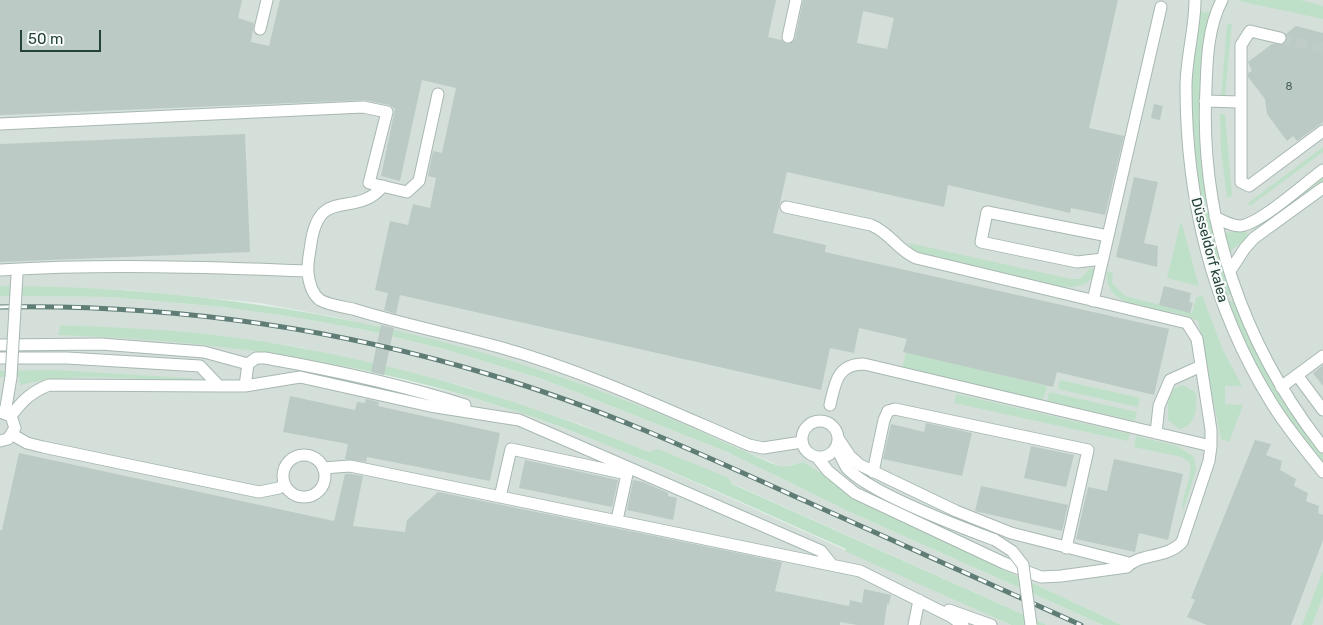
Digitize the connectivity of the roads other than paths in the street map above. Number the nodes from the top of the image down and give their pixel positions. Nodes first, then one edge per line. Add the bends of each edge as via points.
1 (266, 0) edge
2 (796, 0) edge
3 (1195, 0) edge
4 (1222, 0) edge
5 (1161, 7) dead end
6 (260, 29) dead end
7 (788, 37) dead end
8 (1280, 38) tunnel mouth
9 (438, 94) dead end
10 (1205, 101) junction
11 (1239, 102) junction
12 (0, 124) edge
13 (1323, 130) edge
14 (1323, 170) edge
15 (383, 186) junction
16 (1323, 188) edge
17 (786, 207) dead end
18 (1215, 216) junction
19 (1108, 236) junction
20 (1102, 259) junction
21 (0, 270) edge
22 (308, 271) junction
23 (1230, 272) junction
24 (17, 275) dead end
25 (1093, 301) junction
26 (0, 345) edge
27 (1323, 356) edge
28 (0, 358) edge
29 (248, 364) junction
30 (1201, 366) junction
31 (1297, 375) junction
32 (220, 386) junction
33 (245, 386) junction
34 (1281, 387) junction
35 (830, 405) dead end
36 (1323, 411) edge
37 (5, 414) edge
38 (480, 414) junction
39 (1307, 426) junction
40 (1156, 433) junction
41 (13, 435) junction
42 (1321, 439) edge
43 (0, 441) edge
44 (802, 442) junction
45 (837, 443) junction
46 (1211, 446) junction
47 (820, 457) junction
48 (323, 468) junction
49 (873, 472) junction
50 (1323, 472) edge
51 (284, 484) junction
52 (880, 490) junction
53 (500, 497) junction
54 (617, 520) junction
55 (1066, 548) junction
56 (1130, 563) junction
57 (832, 565) junction
58 (919, 600) junction
59 (914, 625) edge
60 (963, 625) edge
61 (991, 625) edge
62 (1032, 625) edge

1 - 6 street
2 - 7 street
3 - 50 street, Düsseldorf kalea via 1186,94 1192,183 1204,242 1221,301 1256,377 1296,439
4 - 10 street, Düsseldorf kalea via 1211,33
5 - 19 street
8 - 11 street via 1250,31 1241,45
9 - 15 street via 419,181 407,192
10 - 11 street
10 - 18 street, Düsseldorf kalea via 1208,170
11 - 13 street via 1241,182 1249,186
12 - 15 street via 363,107 387,112 369,183
14 - 18 street via 1247,224 1231,224
15 - 22 street via 369,199 332,206 321,212 313,229
16 - 23 street via 1254,238
17 - 25 street via 871,225 884,231 902,252 916,258
18 - 23 street, Düsseldorf kalea
19 - 20 street
19 - 20 street via 987,212 981,242 1077,262
20 - 25 street
21 - 22 street via 165,266
22 - 44 street via 313,291 320,299 501,347 572,371 749,445 763,448
23 - 34 street, Düsseldorf kalea via 1253,336
24 - 37 street, bridge via 11,377
25 - 30 street via 1187,323 1197,339
26 - 29 street via 129,346 204,352
27 - 31 street
28 - 32 street via 67,358 200,366
29 - 33 street
29 - 38 street via 256,358 265,358 348,373 416,390 473,408
30 - 40 street via 1170,380 1159,406
30 - 46 street
31 - 34 street
31 - 36 street
32 - 33 street
32 - 37 street via 49,385 34,391
33 - 38 street via 300,377
34 - 39 street, Düsseldorf kalea
35 - 40 street via 836,377 842,370 864,364
36 - 39 street
37 - 41 street via 16,428
38 - 57 street via 528,424 821,551
39 - 42 street, Düsseldorf kalea
40 - 46 street
41 - 43 street
41 - 51 street via 43,447 259,492
44 - 45 street via 804,430 819,420 831,424
44 - 47 street via 807,452
45 - 47 street via 833,452
45 - 49 street via 860,465
45 - 52 street via 846,466
46 - 56 street via 1182,542 1172,550
47 - 52 street via 867,488
47 - 56 street via 828,471 855,493 1004,563 1042,576 1127,567
48 - 51 street via 311,456 294,458 283,472
48 - 51 street via 323,485 314,494 297,496
48 - 53 street via 350,466
49 - 55 street via 988,524
49 - 55 street via 884,420 888,411 896,409 1088,450
52 - 62 street, bridge via 995,540 1012,551 1023,565
53 - 54 street
53 - 54 street via 511,449 627,474
54 - 57 street
55 - 56 street
57 - 58 street via 860,571
58 - 59 street
58 - 60 street
58 - 61 street

